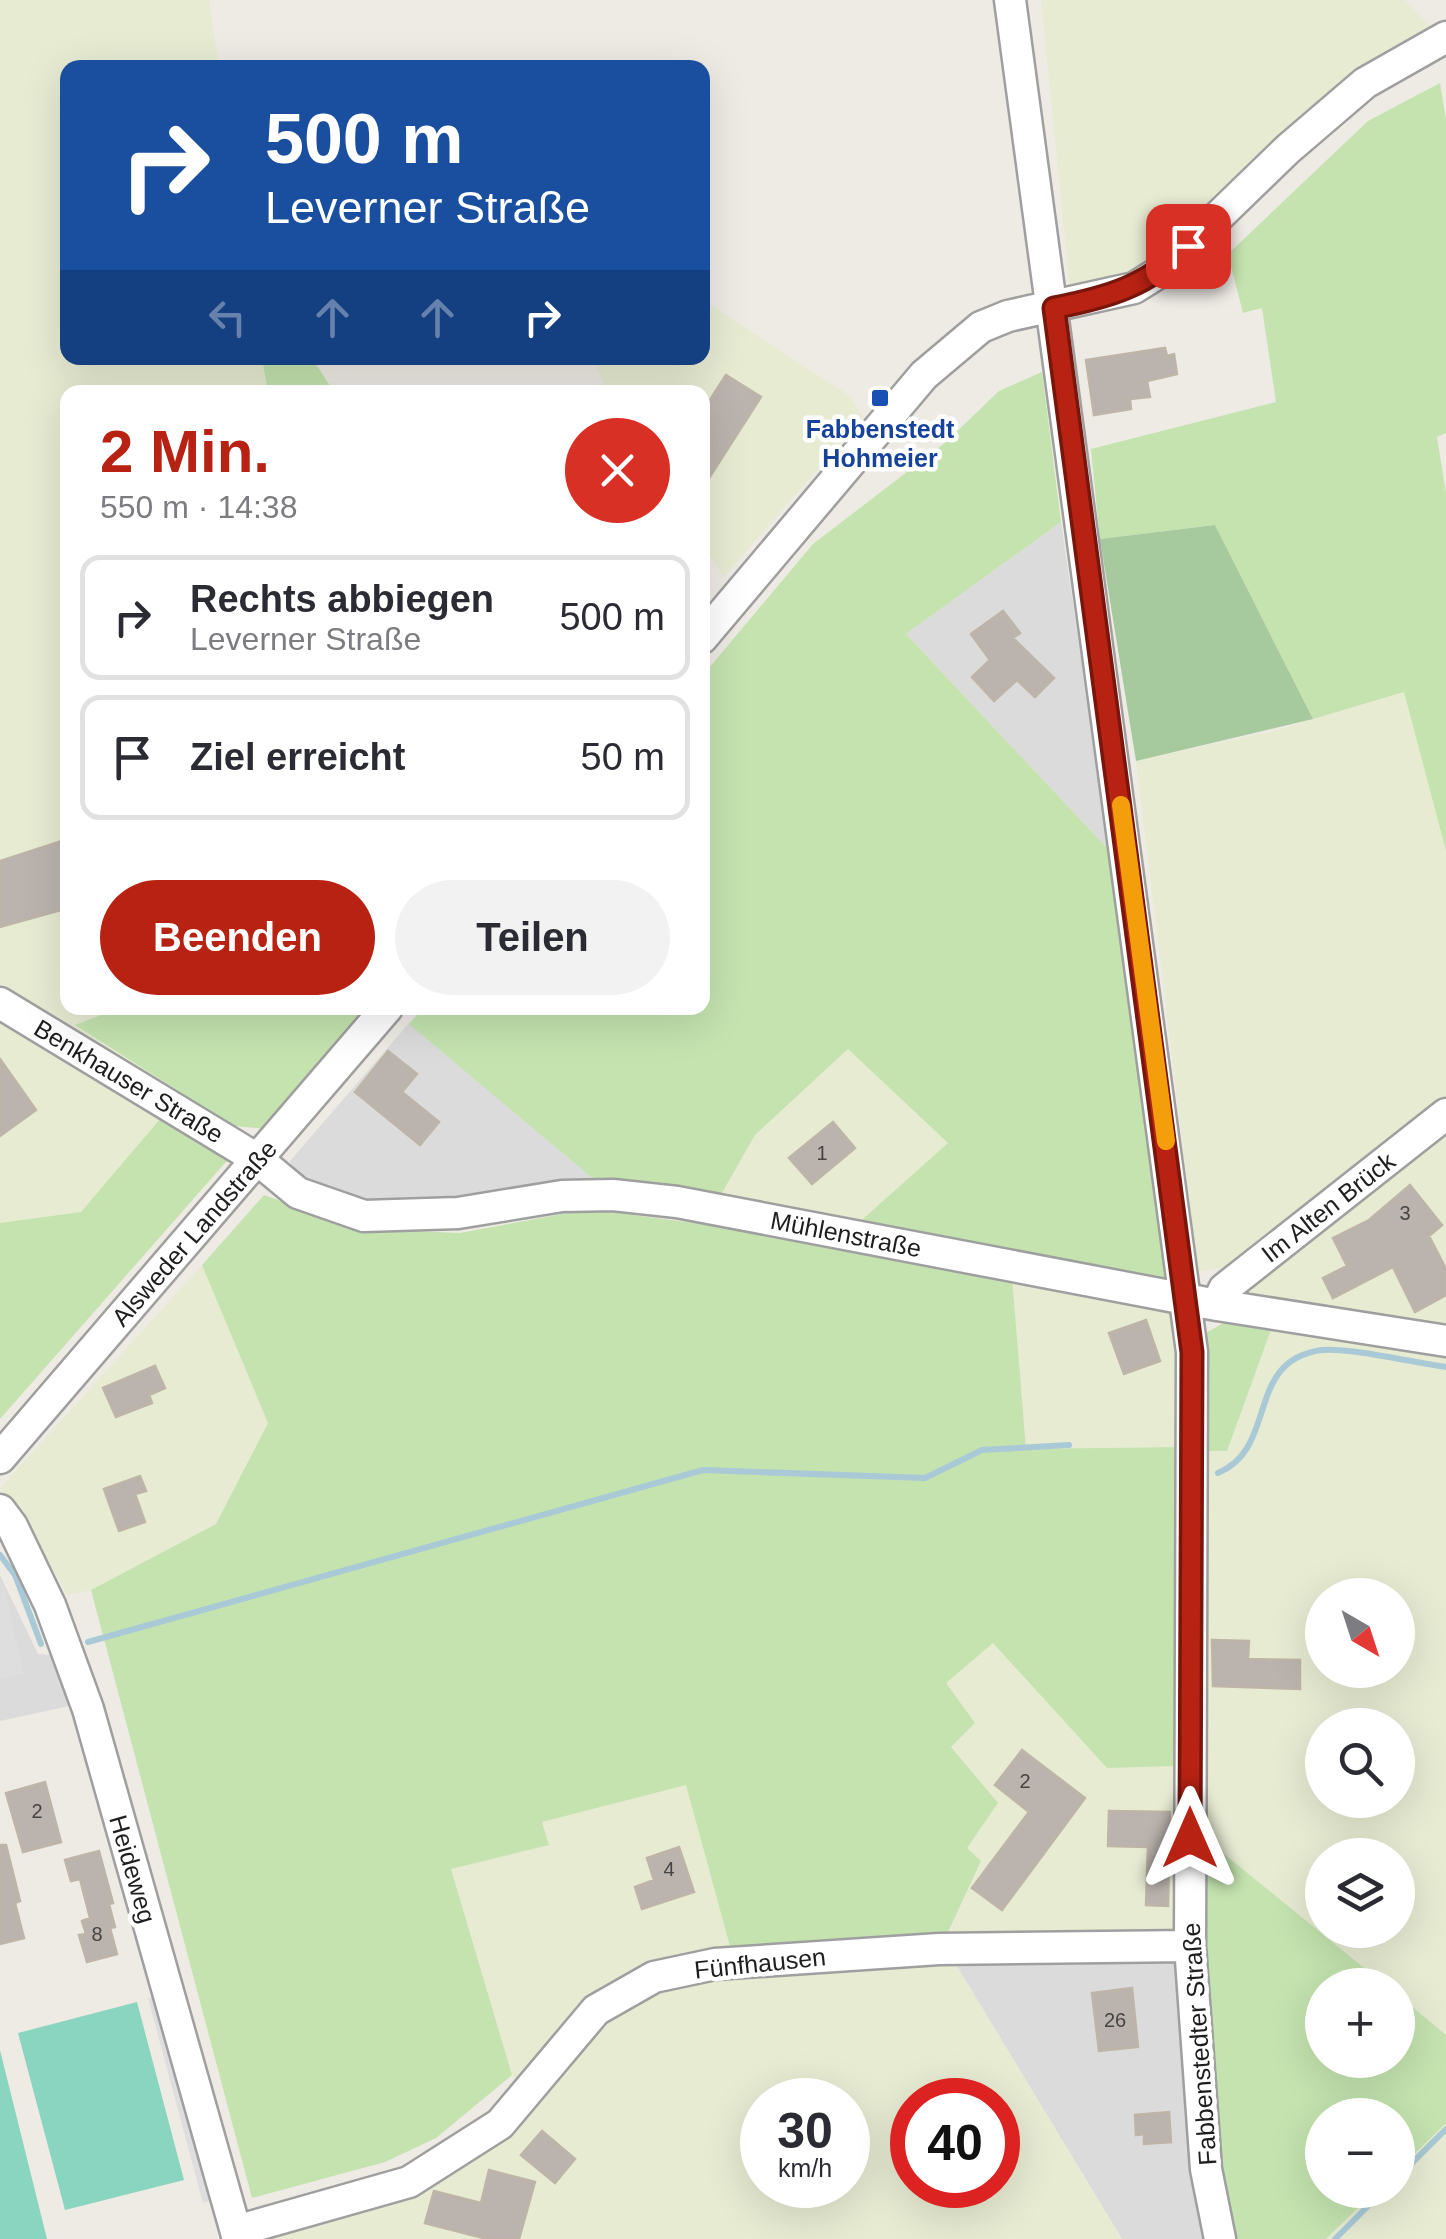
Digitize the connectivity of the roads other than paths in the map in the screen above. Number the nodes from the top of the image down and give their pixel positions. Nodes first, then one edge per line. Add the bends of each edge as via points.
1 (1010, 0) edge
2 (1446, 37) edge
3 (1054, 308) junction
4 (710, 629) edge
5 (0, 1002) edge
6 (382, 1015) edge
7 (1446, 1114) edge
8 (257, 1159) junction
9 (1202, 1302) junction
10 (1446, 1341) edge
11 (0, 1458) edge
12 (0, 1510) edge
13 (1190, 1946) junction
14 (237, 2235) edge
15 (1220, 2239) edge

1 - 3 street, Fabbenstedter Straße
2 - 3 street via 1366,83 1163,270 1134,288
3 - 4 street via 981,327 924,375
3 - 9 street, Fabbenstedter Straße
5 - 8 street, Benkhauser Straße
6 - 8 street, Alsweder Landstraße
7 - 9 street, Im Alten Brück
8 - 9 street, Mühlenstraße via 298,1192 364,1216 458,1214 562,1196 613,1195
8 - 11 street, Alsweder Landstraße
9 - 10 street, Mühlenstraße
9 - 13 street, Fabbenstedter Straße via 1192,1371
12 - 14 street, Heideweg via 88,1709
13 - 14 street, Fünfhausen via 940,1949 715,1964 654,1977 596,2010 500,2124 409,2182
13 - 15 street, Fabbenstedter Straße via 1206,2169

